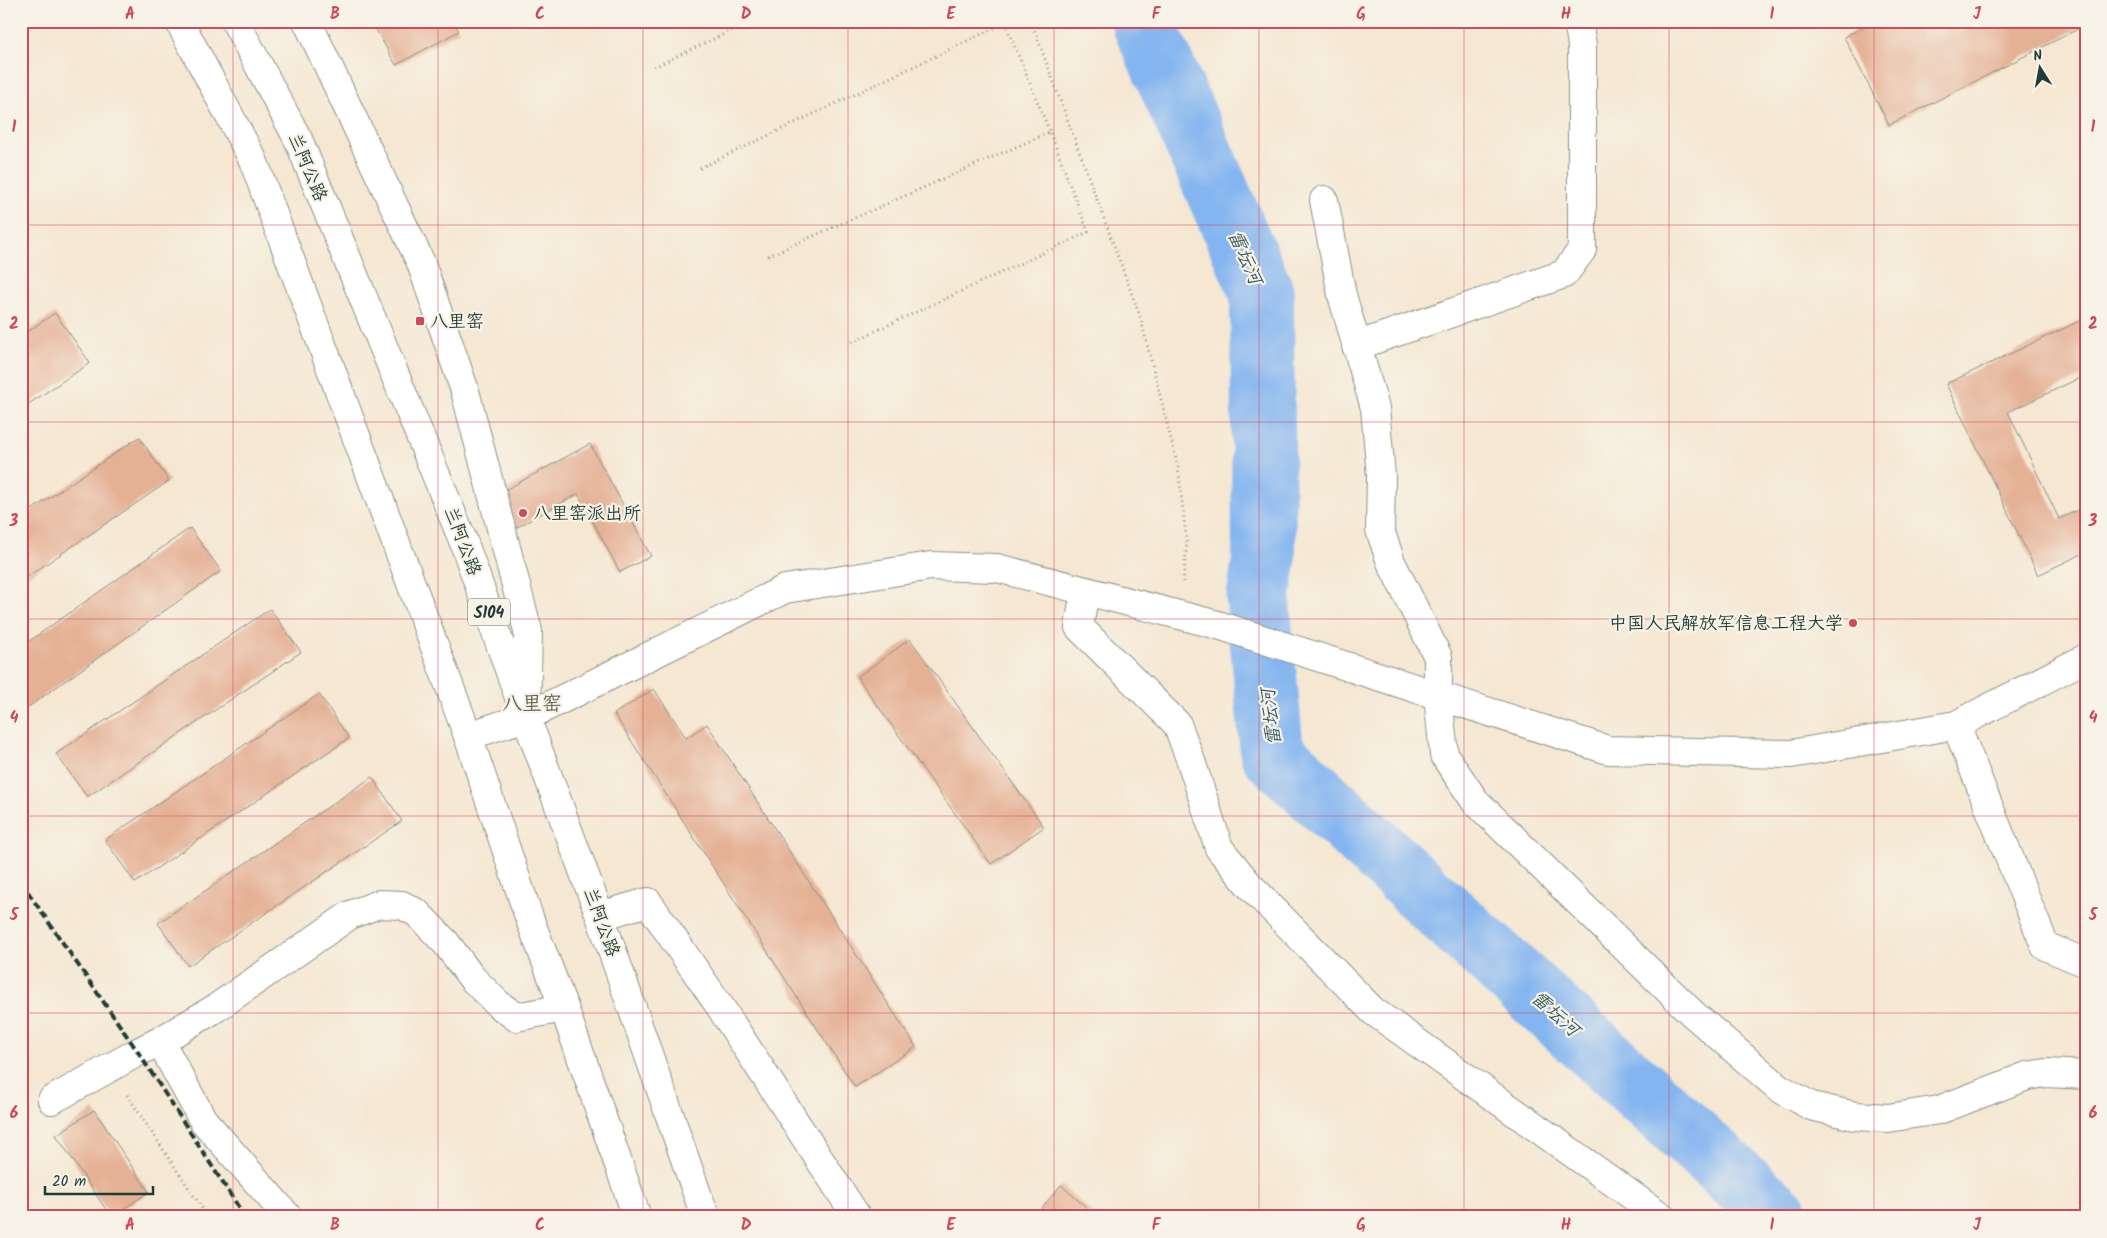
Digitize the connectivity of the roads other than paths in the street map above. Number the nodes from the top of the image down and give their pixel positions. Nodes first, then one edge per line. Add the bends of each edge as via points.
1 (179, 21) edge
2 (235, 21) edge
3 (307, 21) edge
4 (1578, 21) edge
5 (1324, 200) dead end
6 (1356, 346) junction
7 (1085, 591) junction
8 (2086, 658) edge
9 (1438, 696) junction
10 (526, 717) junction
11 (1956, 725) junction
12 (468, 736) junction
13 (600, 916) junction
14 (2086, 963) edge
15 (564, 1008) junction
16 (160, 1041) junction
17 (2086, 1075) edge
18 (52, 1100) dead end
19 (288, 1217) edge
20 (637, 1217) edge
21 (707, 1217) edge
22 (857, 1217) edge
23 (1662, 1217) edge

1 - 12 main road via 253,160
2 - 10 main road, 兰阿公路 / S104 via 301,148 464,542
3 - 10 main road via 421,262 465,391 528,630
4 - 6 main road via 1582,45 1582,250 1564,274
5 - 6 main road via 1342,295
6 - 9 main road via 1375,408 1381,476 1380,530 1391,562 1438,657
7 - 9 main road via 1218,625
7 - 10 main road via 997,568 931,566 785,588
7 - 23 main road via 1079,628 1176,724 1219,848 1250,886 1373,1011
8 - 11 main road
9 - 11 main road via 1608,750 1791,754
9 - 17 main road via 1444,755 1476,801 1693,1014 1779,1088 1811,1106 1855,1116 1888,1118 1939,1110 2027,1076 2046,1073
10 - 12 main road
10 - 13 main road, 兰阿公路 / S104
11 - 14 main road via 2045,946
12 - 15 main road via 530,920
13 - 21 main road, 兰阿公路 / S104
13 - 22 main road via 648,902
15 - 16 main road via 516,1017 491,998 417,913 402,905 379,904 350,915 216,1008
15 - 20 main road
16 - 18 main road
16 - 19 main road via 203,1120

